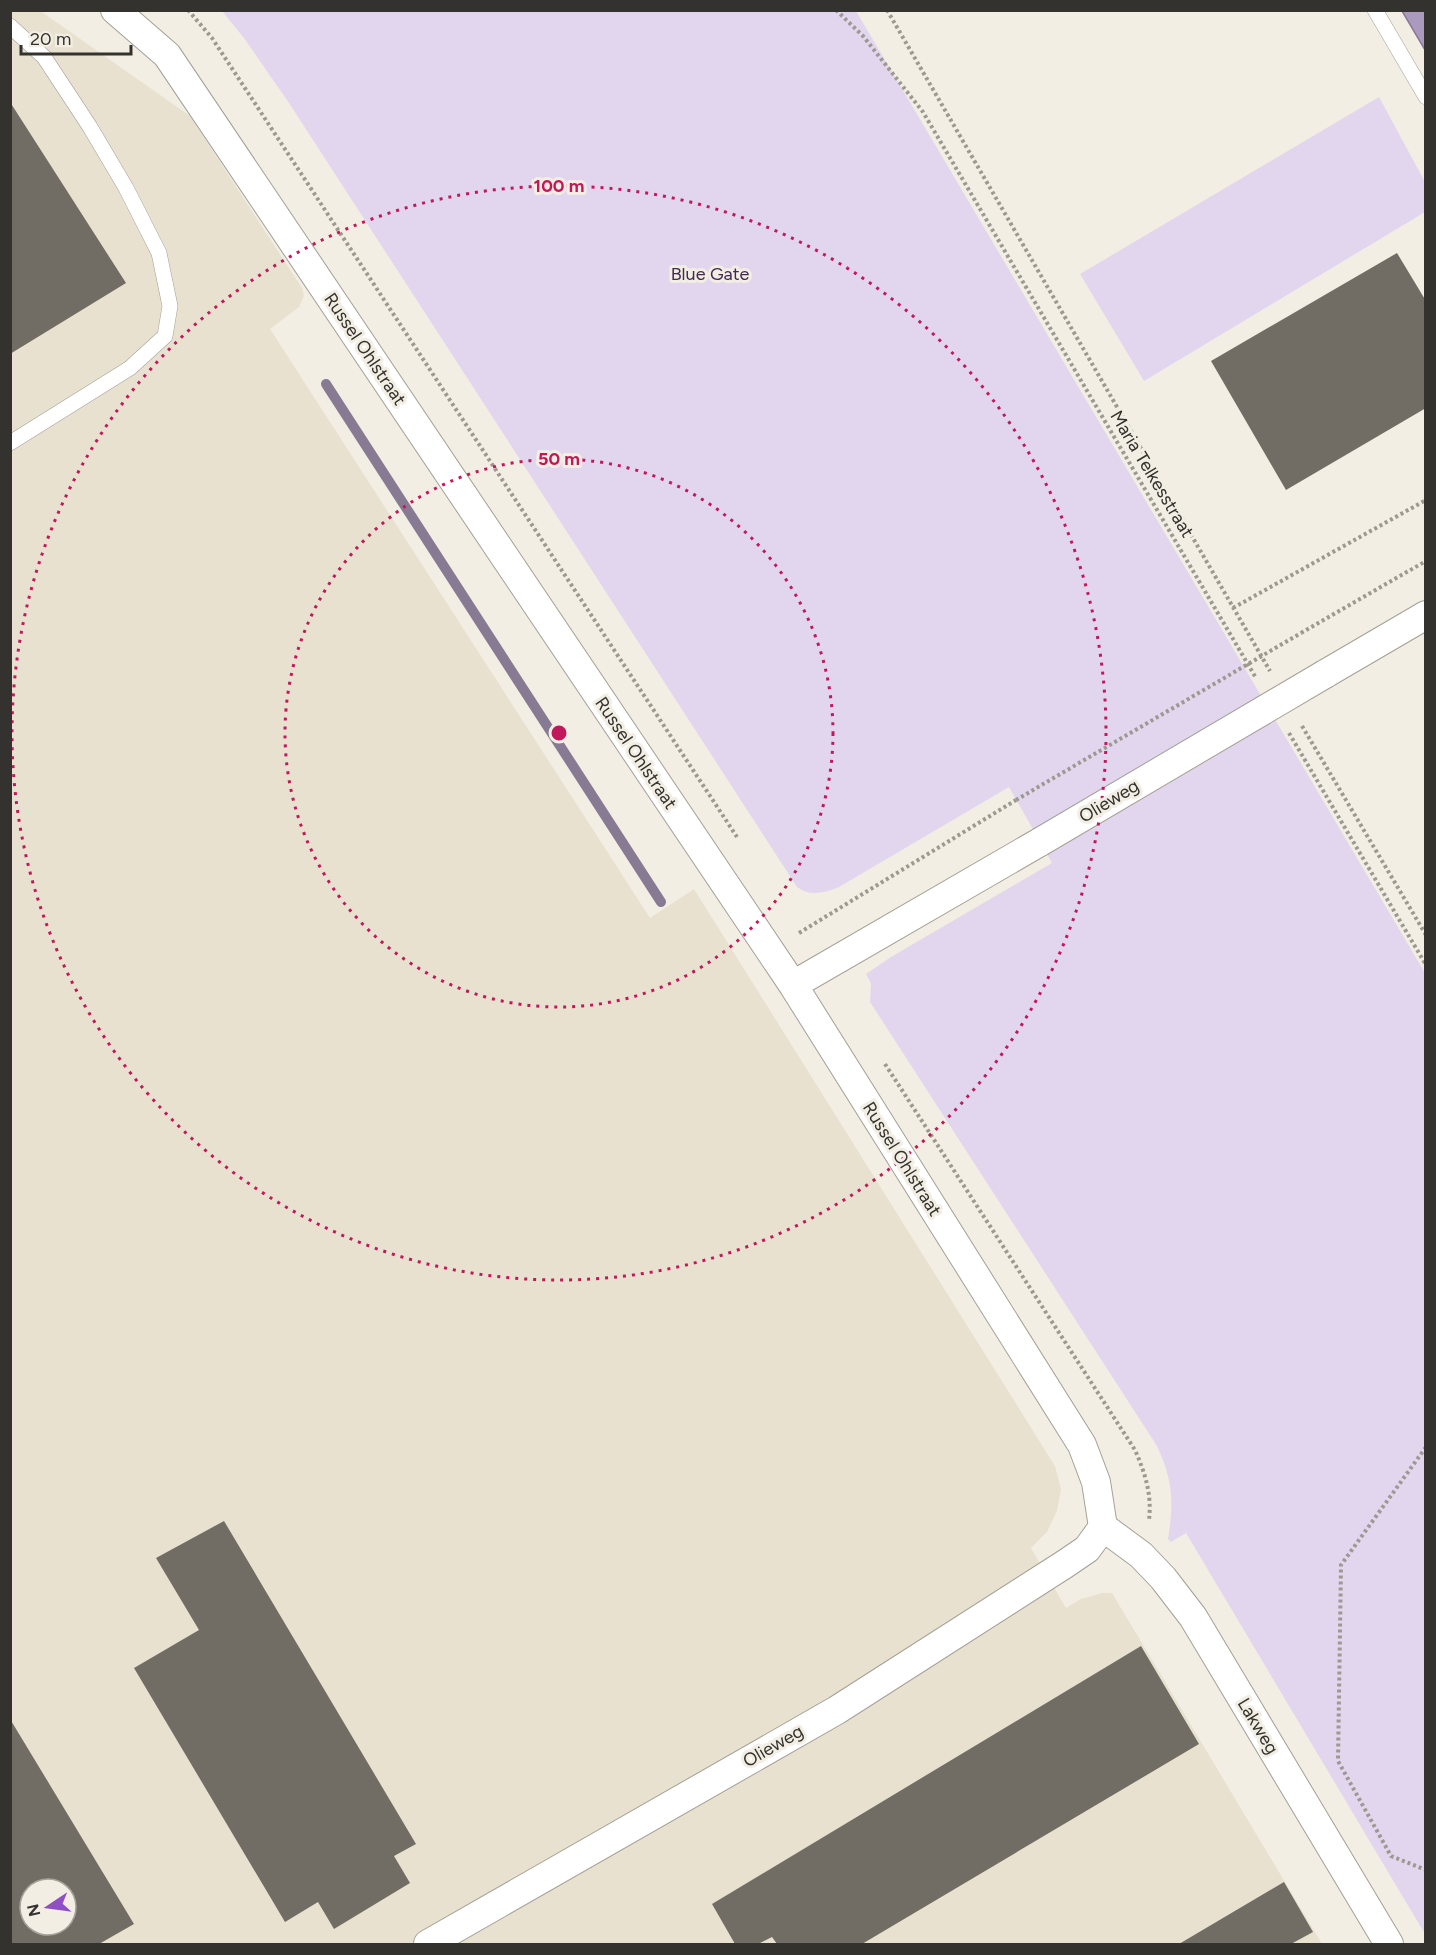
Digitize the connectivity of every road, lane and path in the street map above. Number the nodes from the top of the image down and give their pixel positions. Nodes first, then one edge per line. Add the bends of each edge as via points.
1 (115, 10) edge
2 (188, 10) edge
3 (836, 10) edge
4 (886, 10) edge
5 (1375, 10) edge
6 (10, 26) edge
7 (1425, 97) edge
8 (10, 443) edge
9 (1425, 500) edge
10 (1425, 561) edge
11 (1233, 608) junction
12 (1425, 615) edge
13 (1275, 679) dead end
14 (1262, 688) dead end
15 (1299, 720) dead end
16 (1286, 729) dead end
17 (743, 846) dead end
18 (793, 923) dead end
19 (1425, 935) edge
20 (1425, 965) edge
21 (793, 986) junction
22 (1425, 1447) edge
23 (1103, 1527) junction
24 (1425, 1870) edge
25 (428, 1944) edge
26 (1389, 1944) edge

1 - 21 street, Russel Ohlstraat via 167,56
2 - 17 path via 212,38
3 - 14 path, Maria Telkesstraat via 863,36 922,112
4 - 11 path, Maria Telkesstraat
5 - 7 lane
6 - 8 lane via 44,57 126,188 159,253 170,306 165,336 130,368
9 - 11 path
10 - 18 path, bridge via 1016,800 799,933
11 - 13 path, Maria Telkesstraat
12 - 21 street, Olieweg, bridge
15 - 19 path
16 - 20 path
21 - 23 street, Russel Ohlstraat via 1082,1445 1096,1482
22 - 24 path via 1341,1565 1338,1761 1391,1856
23 - 25 street, Olieweg via 1087,1549 837,1710
23 - 26 street, Lakweg via 1141,1555 1193,1617

